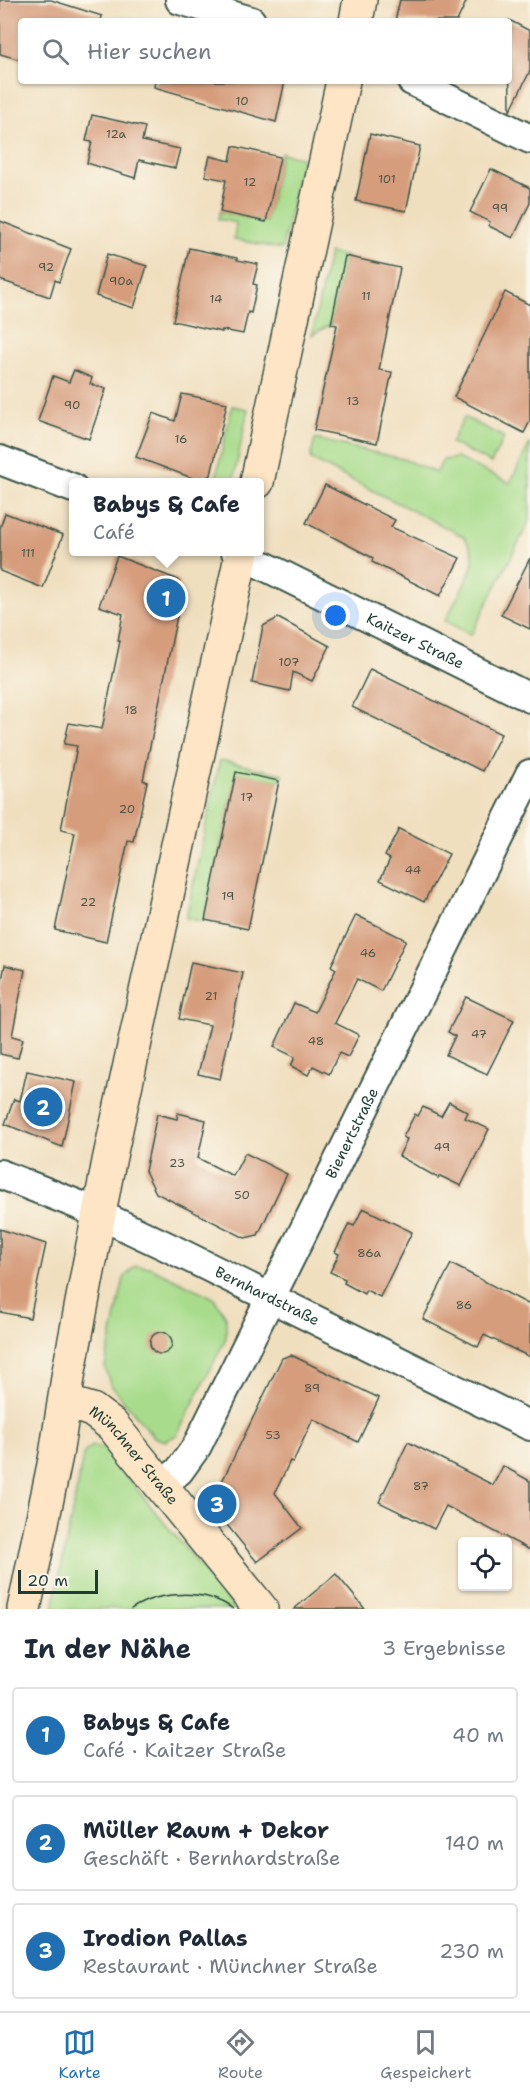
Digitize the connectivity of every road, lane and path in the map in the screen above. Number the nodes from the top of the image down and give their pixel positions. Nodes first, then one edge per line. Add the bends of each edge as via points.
1 (180, 0) edge
2 (360, 0) edge
3 (241, 18) edge
4 (357, 18) edge
5 (342, 84) edge
6 (418, 84) edge
7 (530, 139) edge
8 (0, 460) edge
9 (258, 478) edge
10 (69, 486) edge
11 (239, 556) edge
12 (248, 556) edge
13 (530, 698) edge
14 (530, 774) edge
15 (0, 1174) edge
16 (100, 1214) junction
17 (269, 1296) junction
18 (65, 1402) junction
19 (530, 1426) edge
20 (160, 1486) junction
21 (24, 1609) edge
22 (261, 1609) edge

1 - 3 street
2 - 4 street
5 - 9 street
6 - 7 street
8 - 10 street
11 - 16 street
12 - 13 street, Kaitzer Straße
14 - 17 street, Bienertstraße
15 - 16 street, Bernhardstraße
16 - 17 street, Bernhardstraße
16 - 18 street
17 - 19 street, Bernhardstraße
17 - 20 street, Bienertstraße via 197,1446 179,1471
18 - 20 street, Münchner Straße via 92,1410 112,1425
18 - 21 street
20 - 22 street, Münchner Straße

